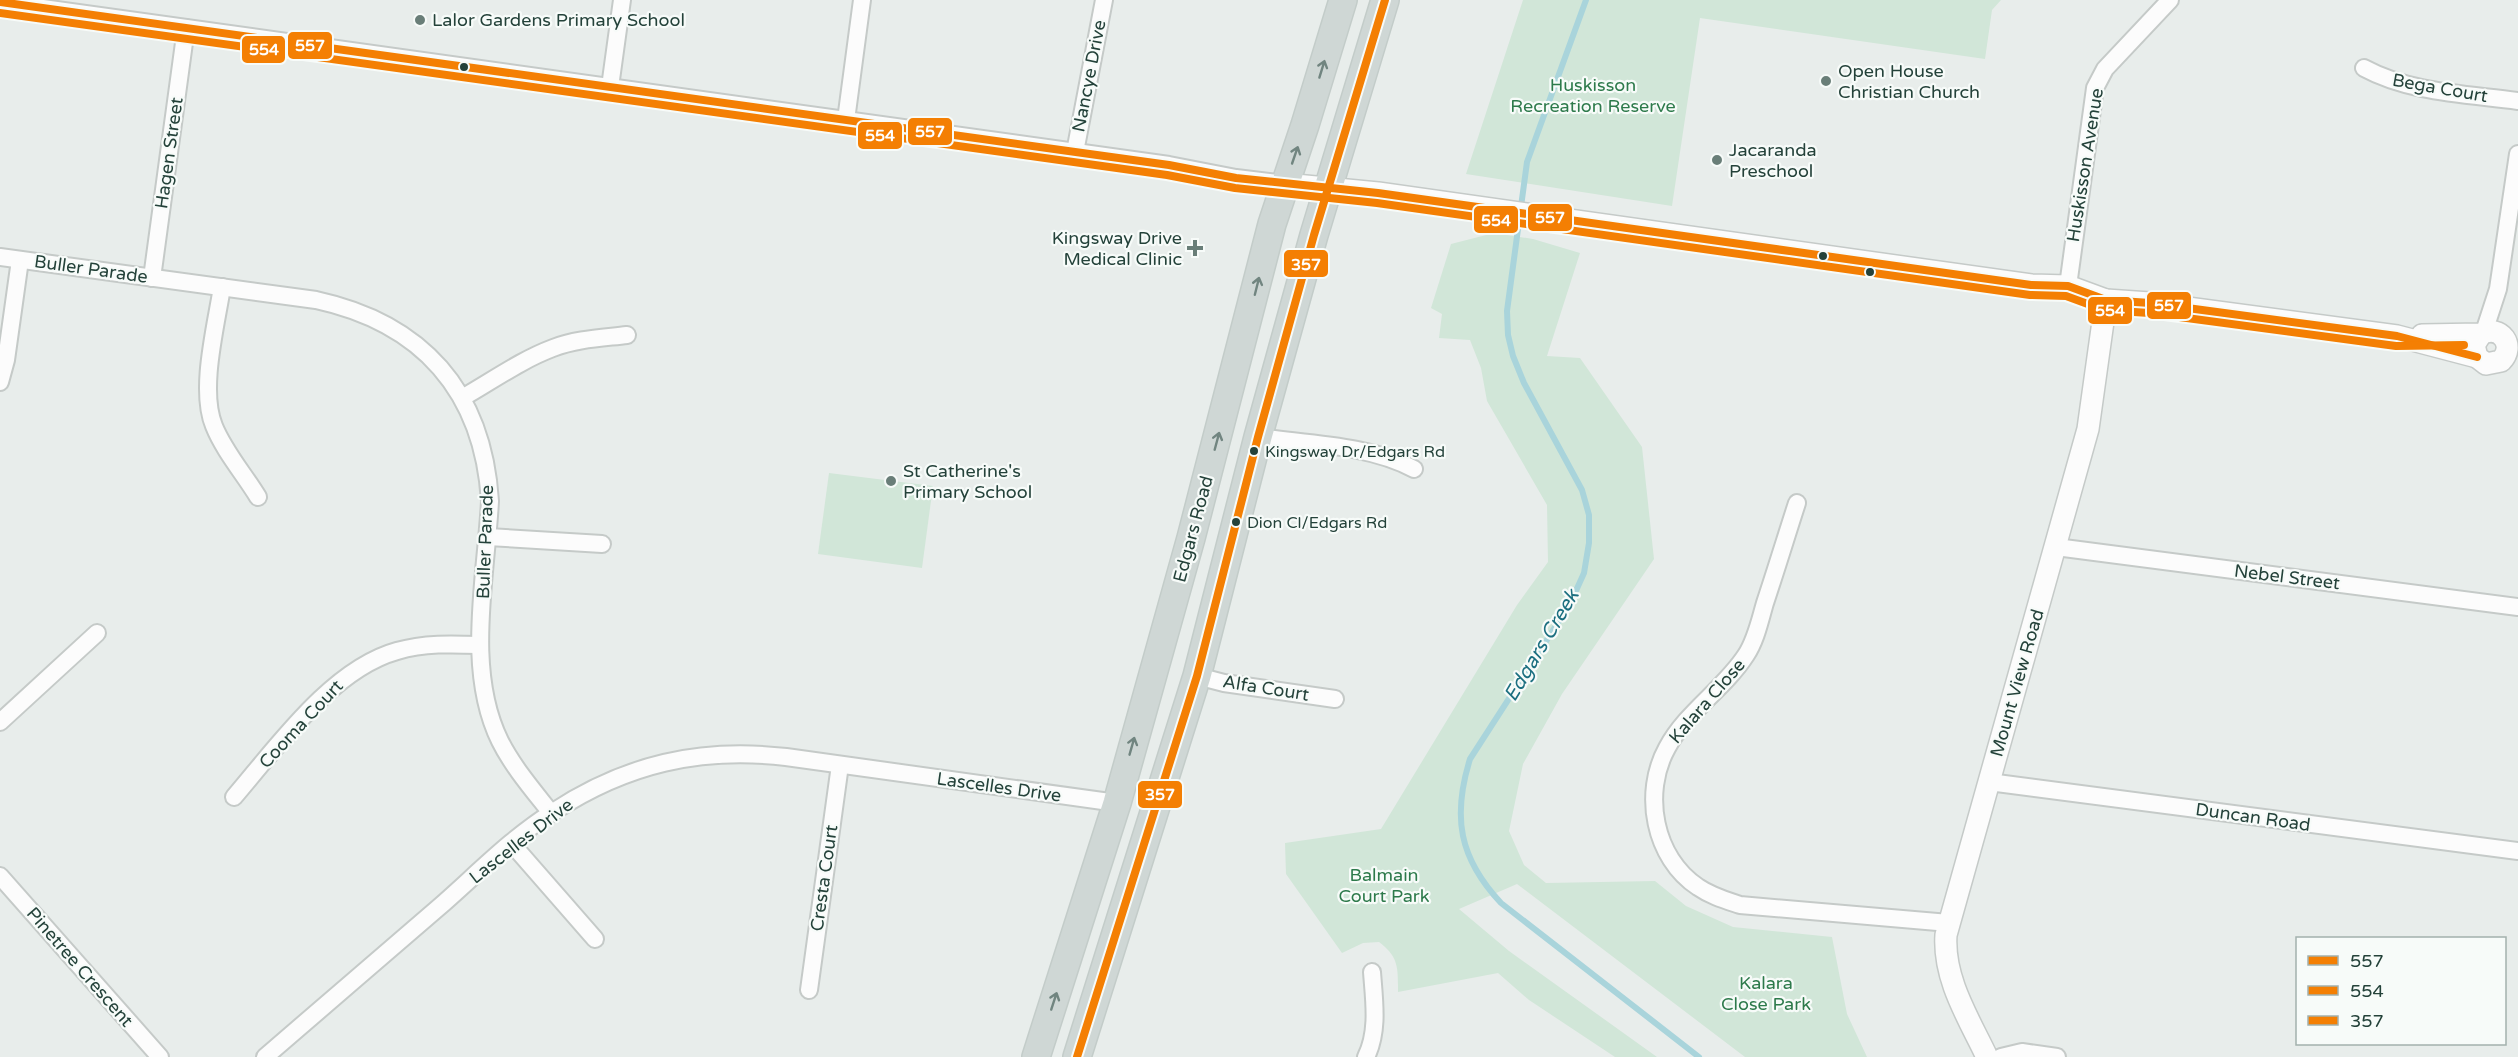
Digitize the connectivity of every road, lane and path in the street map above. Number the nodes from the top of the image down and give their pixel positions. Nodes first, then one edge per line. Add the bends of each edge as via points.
1 (622, 0) edge
2 (862, 0) edge
3 (1104, 0) edge
4 (1343, 0) edge
5 (1385, 0) edge
6 (2170, 0) edge
7 (0, 2) edge
8 (186, 28) junction
9 (2364, 68) dead end
10 (610, 87) junction
11 (2518, 101) edge
12 (846, 120) junction
13 (1075, 152) junction
14 (2517, 165) edge
15 (1285, 184) junction
16 (1330, 187) junction
17 (0, 257) edge
18 (20, 260) junction
19 (152, 278) junction
20 (2068, 286) junction
21 (222, 287) junction
22 (2106, 300) junction
23 (627, 335) dead end
24 (2397, 336) junction
25 (2498, 336) edge
26 (2477, 357) junction
27 (2509, 361) edge
28 (0, 382) edge
29 (462, 398) junction
30 (1258, 437) junction
31 (1414, 469) dead end
32 (258, 497) dead end
33 (1797, 503) dead end
34 (488, 537) junction
35 (1191, 538) junction
36 (602, 544) dead end
37 (1230, 547) junction
38 (2056, 547) junction
39 (2518, 607) edge
40 (97, 633) dead end
41 (480, 645) junction
42 (1197, 676) junction
43 (1335, 699) dead end
44 (0, 722) edge
45 (840, 765) junction
46 (1989, 782) junction
47 (234, 797) dead end
48 (1117, 803) junction
49 (551, 813) junction
50 (512, 844) junction
51 (2518, 851) edge
52 (0, 876) edge
53 (1949, 923) junction
54 (595, 939) dead end
55 (1372, 972) dead end
56 (809, 990) dead end
57 (160, 1057) edge
58 (265, 1057) edge
59 (1036, 1057) edge
60 (1077, 1057) edge
61 (1366, 1057) edge
62 (1987, 1057) edge
63 (2001, 1057) edge
64 (2056, 1057) edge

1 - 10 street
2 - 12 street
3 - 13 street, Nancye Drive
15 -> 4 main road, Edgars Road
5 - 16 main road
6 - 20 street, Huskisson Avenue via 2105,69 2095,88
7 - 8 street
8 - 10 street
8 - 19 street, Hagen Street
9 - 11 street, Bega Court via 2404,85
10 - 12 street
12 - 13 street
13 - 15 street
14 - 25 street via 2498,289
15 - 16 street
35 -> 15 main road, Edgars Road
16 - 20 street via 2031,285
16 - 30 main road
17 - 18 street, Buller Parade
18 - 19 street, Buller Parade
18 - 28 street
19 - 21 street, Buller Parade
20 - 22 street
21 - 29 street, Buller Parade via 316,300 364,313 429,355
21 - 32 street via 208,381 210,415
22 - 24 street
22 - 38 street, Mount View Road via 2088,429
23 - 29 street via 554,347
24 - 25 street
24 - 26 street
25 - 26 street via 2474,345
25 - 27 street via 2508,351
26 - 27 street via 2486,364
29 - 34 street, Buller Parade via 487,469
30 - 31 street via 1391,457
30 - 37 main road
33 - 53 street, Kalara Close via 1747,654 1681,728 1659,766 1654,805 1663,844 1674,863 1696,886 1740,905
34 - 36 street
34 - 41 street, Buller Parade
35 - 37 main road
48 -> 35 main road, Edgars Road
37 - 42 main road
38 - 39 street, Nebel Street
38 - 46 street, Mount View Road
40 - 44 street
41 - 47 street, Cooma Court via 415,646 359,667 324,695
41 - 49 street, Buller Parade via 481,678 500,741
42 - 43 street, Alfa Court
42 - 60 main road
45 - 48 street, Lascelles Drive
45 - 49 street, Lascelles Drive via 743,753 670,761 610,779
45 - 56 street, Cresta Court
46 - 51 street, Duncan Road
46 - 53 street, Mount View Road
59 -> 48 main road, Edgars Road
49 - 50 street, Lascelles Drive
50 - 54 street
50 - 58 street, Lascelles Drive
52 - 57 street, Pinetree Crescent
53 - 62 street, Mount View Road via 1945,948 1950,977
55 - 61 street via 1375,1017
63 - 64 street via 2022,1052

